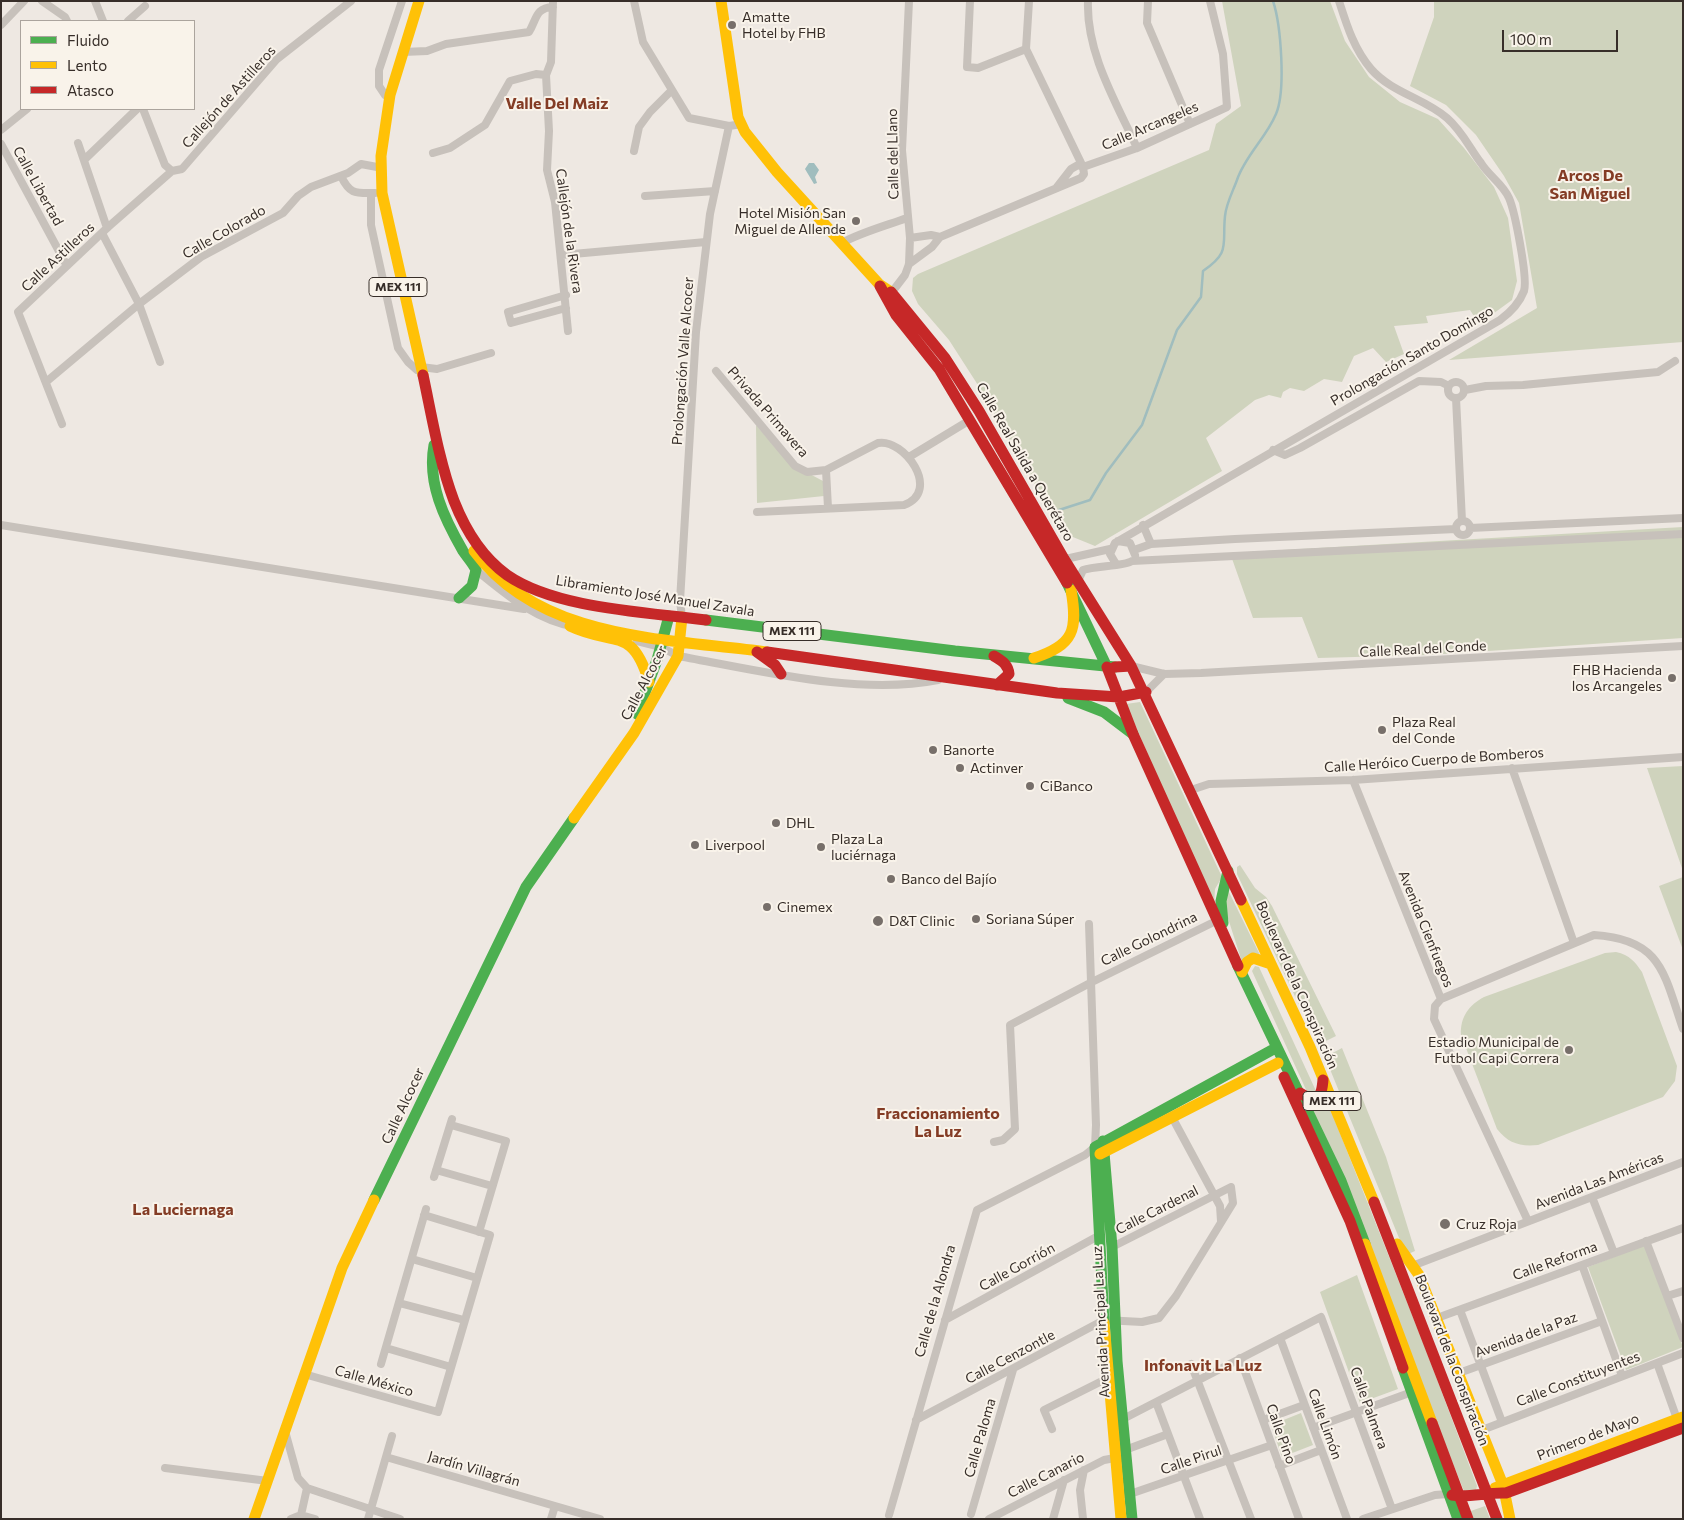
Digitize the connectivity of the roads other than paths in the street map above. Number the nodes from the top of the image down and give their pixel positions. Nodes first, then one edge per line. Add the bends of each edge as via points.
1 (24, 1) edge
2 (42, 1) edge
3 (95, 1) edge
4 (351, 1) edge
5 (402, 1) edge
6 (415, 1) edge
7 (419, 1) edge
8 (634, 1) edge
9 (721, 1) edge
10 (909, 1) edge
11 (970, 1) edge
12 (1029, 1) edge
13 (1088, 1) edge
14 (1148, 1) edge
15 (1210, 1) edge
16 (1339, 1) edge
17 (553, 4) edge
18 (145, 6) dead end
19 (66, 20) edge
20 (103, 20) edge
21 (129, 20) edge
22 (1, 25) edge
23 (1026, 49) junction
24 (403, 52) junction
25 (546, 75) junction
26 (671, 91) junction
27 (385, 95) junction
28 (26, 110) edge
29 (136, 110) edge
30 (143, 110) edge
31 (742, 124) junction
32 (1190, 124) junction
33 (729, 126) junction
34 (1, 130) edge
35 (78, 143) dead end
36 (2, 148) edge
37 (1137, 148) junction
38 (634, 151) dead end
39 (433, 153) dead end
40 (84, 160) junction
41 (377, 167) junction
42 (1083, 167) junction
43 (172, 171) junction
44 (342, 176) junction
45 (1056, 189) junction
46 (715, 191) junction
47 (374, 193) junction
48 (645, 196) dead end
49 (908, 218) junction
50 (104, 230) junction
51 (940, 237) junction
52 (910, 238) junction
53 (706, 242) junction
54 (842, 243) junction
55 (562, 255) junction
56 (909, 264) junction
57 (67, 266) junction
58 (566, 295) junction
59 (889, 296) junction
60 (139, 304) junction
61 (566, 308) junction
62 (568, 331) dead end
63 (491, 353) dead end
64 (1675, 361) dead end
65 (160, 362) dead end
66 (419, 368) junction
67 (716, 371) dead end
68 (46, 382) junction
69 (1449, 386) junction
70 (1465, 390) junction
71 (1456, 398) junction
72 (970, 420) junction
73 (62, 424) dead end
74 (434, 445) junction
75 (1273, 450) junction
76 (908, 457) junction
77 (826, 470) junction
78 (828, 508) junction
79 (757, 512) dead end
80 (1683, 518) edge
81 (1462, 521) junction
82 (1, 525) edge
83 (1143, 525) junction
84 (1470, 528) junction
85 (1456, 529) junction
86 (1135, 530) junction
87 (1683, 534) edge
88 (1118, 541) junction
89 (1151, 544) junction
90 (1134, 548) junction
91 (1110, 549) junction
92 (1060, 561) junction
93 (1132, 561) junction
94 (1116, 564) junction
95 (476, 570) junction
96 (1074, 586) junction
97 (459, 598) junction
98 (680, 601) junction
99 (524, 609) junction
100 (669, 616) junction
101 (682, 616) junction
102 (570, 626) junction
103 (681, 642) junction
104 (662, 643) junction
105 (1683, 646) edge
106 (755, 650) junction
107 (993, 655) junction
108 (678, 656) junction
109 (1029, 660) junction
110 (1131, 666) junction
111 (1107, 667) junction
112 (781, 674) junction
113 (1164, 674) junction
114 (944, 678) junction
115 (648, 682) junction
116 (997, 686) junction
117 (1146, 692) junction
118 (1057, 693) junction
119 (1119, 697) junction
120 (634, 733) junction
121 (1133, 734) junction
122 (1683, 758) edge
123 (1512, 768) junction
124 (1353, 780) junction
125 (1188, 790) junction
126 (1228, 871) junction
127 (1218, 920) junction
128 (1089, 924) dead end
129 (1226, 940) junction
130 (1574, 943) junction
131 (1271, 964) junction
132 (1242, 972) junction
133 (1092, 982) junction
134 (1251, 991) junction
135 (1441, 999) junction
136 (1683, 1030) edge
137 (1272, 1050) junction
138 (1278, 1063) junction
139 (1323, 1078) junction
140 (1300, 1093) junction
141 (1186, 1096) junction
142 (1192, 1107) junction
143 (1172, 1117) junction
144 (994, 1142) dead end
145 (1097, 1150) junction
146 (1683, 1162) edge
147 (492, 1186) junction
148 (1214, 1195) junction
149 (1592, 1197) junction
150 (1374, 1202) junction
151 (1221, 1221) junction
152 (1528, 1221) junction
153 (1683, 1228) edge
154 (479, 1232) junction
155 (1100, 1235) junction
156 (1646, 1241) junction
157 (1112, 1246) junction
158 (1614, 1253) junction
159 (412, 1259) junction
160 (1582, 1264) junction
161 (1412, 1266) junction
162 (477, 1278) junction
163 (1683, 1291) edge
164 (1667, 1296) junction
165 (399, 1303) junction
166 (1460, 1310) junction
167 (1437, 1318) junction
168 (464, 1320) junction
169 (945, 1320) junction
170 (1109, 1321) junction
171 (1602, 1321) junction
172 (1280, 1338) junction
173 (1683, 1338) edge
174 (386, 1348) junction
175 (1683, 1353) edge
176 (1240, 1358) junction
177 (1657, 1362) junction
178 (381, 1364) dead end
179 (1190, 1364) dead end
180 (1480, 1366) junction
181 (451, 1367) junction
182 (1013, 1370) junction
183 (1459, 1373) junction
184 (304, 1374) junction
185 (1622, 1376) junction
186 (1108, 1378) junction
187 (1197, 1381) junction
188 (1412, 1392) junction
189 (1156, 1402) junction
190 (1304, 1405) junction
191 (1358, 1412) junction
192 (1123, 1419) junction
193 (916, 1420) junction
194 (1263, 1420) junction
195 (1681, 1421) edge
196 (1502, 1422) junction
197 (1313, 1428) junction
198 (1052, 1429) dead end
199 (285, 1430) junction
200 (1482, 1430) junction
201 (1168, 1434) junction
202 (392, 1436) dead end
203 (1272, 1445) junction
204 (1126, 1450) junction
205 (1321, 1450) junction
206 (386, 1456) junction
207 (1115, 1458) junction
208 (1229, 1460) junction
209 (1279, 1466) junction
210 (165, 1468) dead end
211 (1084, 1470) junction
212 (1184, 1475) junction
213 (1064, 1480) junction
214 (268, 1481) junction
215 (307, 1488) junction
216 (1505, 1489) junction
217 (1487, 1492) junction
218 (1448, 1494) junction
219 (1124, 1496) junction
220 (1461, 1497) junction
221 (556, 1506) junction
222 (1392, 1509) junction
223 (371, 1510) junction
224 (301, 1514) junction
225 (971, 1514) dead end
226 (889, 1516) dead end
227 (254, 1519) edge
228 (291, 1519) edge
229 (315, 1519) edge
230 (368, 1519) edge
231 (400, 1519) edge
232 (551, 1519) edge
233 (600, 1519) edge
234 (989, 1519) edge
235 (1053, 1519) edge
236 (1083, 1519) edge
237 (1121, 1519) edge
238 (1132, 1519) edge
239 (1200, 1519) edge
240 (1250, 1519) edge
241 (1299, 1519) edge
242 (1347, 1519) edge
243 (1363, 1519) edge
244 (1458, 1519) edge
245 (1468, 1519) edge
246 (1497, 1519) edge
247 (1510, 1519) edge

1 - 22 street
2 - 19 street
3 - 20 street
4 - 43 street, Callejón de Astilleros via 277,59 182,169
5 - 27 street via 379,70 379,86
6 - 27 main road, Libramiento José Manuel Zavala / MEX 111
7 - 24 main road, Libramiento José Manuel Zavala / MEX 111
8 - 26 street via 643,42
9 - 31 main road, Calle Real Salida a Querétaro via 734,95
10 - 49 street, Calle del Llano via 902,150
11 - 23 street via 967,66 978,68
12 - 23 street
13 - 37 street via 1097,61
14 - 32 street via 1147,23
15 - 32 street, Calle Arcangeles via 1223,54 1227,107
16 - 75 street, Prolongación Santo Domingo via 1354,44 1372,69 1388,85 1446,116 1462,132 1481,164 1502,186 1513,211 1525,289 1512,311 1500,320
17 - 24 street via 538,12 529,32 446,44 428,51
17 - 25 street via 551,62
18 - 21 street
23 - 42 street
24 - 66 main road, Libramiento José Manuel Zavala / MEX 111 via 384,125 382,193
25 - 39 street via 536,74 510,82 485,125 450,148
25 - 55 street, Callejón de la Rivera via 547,170
26 - 33 street via 688,118
26 - 38 street via 639,127
27 - 41 main road, Libramiento José Manuel Zavala / MEX 111
28 - 34 street
29 - 40 street
30 - 43 street via 165,165
31 - 33 street
31 - 54 main road, Calle Real Salida a Querétaro via 777,172
32 - 37 street, Calle Arcangeles
33 - 46 street, Prolongación Valle Alcocer
35 - 40 street
36 - 57 street, Calle Libertad
37 - 42 street, Calle Arcangeles
40 - 50 street
41 - 44 street, Calle Colorado via 361,164
41 - 47 main road, Libramiento José Manuel Zavala / MEX 111
42 - 45 street, Calle Arcangeles via 1073,167
42 - 45 street, Calle Arcangeles via 1081,178
43 - 50 street, Calle Astilleros
44 - 47 street via 347,188 358,194
44 - 60 street, Calle Colorado via 310,187 283,213 201,257
45 - 51 street, Calle Arcangeles
46 - 48 street
46 - 53 street, Prolongación Valle Alcocer
47 - 66 main road, Libramiento José Manuel Zavala / MEX 111
49 - 52 street, Calle del Llano
49 - 54 street via 853,236
50 - 57 street, Calle Astilleros
50 - 60 street
51 - 52 street, Calle Arcangeles
51 - 56 street, Calle Arcangeles
52 - 56 street, Calle del Llano
53 - 55 street
53 - 98 street, Prolongación Valle Alcocer via 696,332
54 - 59 main road, Calle Real Salida a Querétaro
55 - 58 street, Callejón de la Rivera
56 - 59 street, Calle del Llano
57 - 68 street, Calle Astilleros via 18,312
58 - 61 street, Callejón de la Rivera
58 - 61 street via 508,312 511,323
59 - 72 main road, Calle Real Salida a Querétaro via 896,316 939,369
59 - 92 main road, Calle Real Salida a Querétaro via 945,358 979,411
60 - 65 street
60 - 68 street, Calle Colorado
61 - 62 street, Callejón de la Rivera
63 - 66 street via 437,369
64 - 70 street via 1658,372
66 - 74 main road, Libramiento José Manuel Zavala / MEX 111
66 - 100 main road, Libramiento José Manuel Zavala / MEX 111 via 456,509 468,534 489,558 507,575 545,594
67 - 77 street, Privada Primavera via 796,466 807,472
68 - 73 street
69 - 70 street via 1460,383
69 - 71 street via 1449,394
69 - 75 street via 1441,382 1420,381 1300,448 1285,455
70 - 71 street
71 - 81 street
72 - 76 street
72 - 92 main road, Calle Real Salida a Querétaro
74 - 95 main road via 430,456 438,497 449,524
74 - 104 main road, Libramiento José Manuel Zavala / MEX 111 via 451,510 465,538 484,565 516,594 541,608 574,620
75 - 83 street, Prolongación Santo Domingo
76 - 77 street, Privada Primavera via 897,447 878,443
76 - 78 street, Privada Primavera via 922,489 913,502
77 - 78 street
78 - 79 street, Privada Primavera
80 - 84 street
81 - 84 street
81 - 85 street via 1458,522
82 - 97 street
83 - 86 street, Prolongación Santo Domingo
83 - 89 street
84 - 85 street via 1464,534
85 - 89 street
86 - 88 street, Prolongación Santo Domingo
86 - 90 street
87 - 93 street
88 - 90 street via 1127,541
88 - 91 street
89 - 90 street
90 - 93 street
91 - 92 street
91 - 94 street
92 - 96 main road, Calle Real Salida a Querétaro
93 - 94 street
94 - 96 street via 1083,570
95 - 97 main road via 472,586
95 - 99 street
96 - 109 main road via 1076,620 1070,638 1056,650
96 - 110 main road, Calle Real Salida a Querétaro
96 - 111 main road, Calle Real Salida a Querétaro
97 - 99 street
98 - 100 street
98 - 101 street, Prolongación Valle Alcocer
99 - 102 street
100 - 101 main road, Libramiento José Manuel Zavala / MEX 111
100 - 104 main road, Calle Alcocer
101 - 103 main road, Calle Alcocer
101 - 107 main road, Libramiento José Manuel Zavala / MEX 111
102 - 104 street
102 - 115 main road via 580,632 628,642 642,656
103 - 104 main road, Libramiento José Manuel Zavala / MEX 111
103 - 106 main road, Libramiento José Manuel Zavala / MEX 111
103 - 108 main road, Calle Alcocer
104 - 108 street
104 - 115 main road, Calle Alcocer
105 - 113 street, Calle Real del Conde
106 - 112 main road via 775,665
106 - 114 main road, Libramiento José Manuel Zavala / MEX 111
107 - 109 main road, Libramiento José Manuel Zavala / MEX 111
107 - 116 main road via 1009,668 1009,674
108 - 112 street
108 - 120 main road, Calle Alcocer
109 - 111 main road, Libramiento José Manuel Zavala / MEX 111
110 - 111 main road, MEX 111
110 - 113 street, Calle Real del Conde
110 - 117 main road, MEX 111
111 - 119 main road, MEX 111
112 - 114 street via 872,686 911,685
113 - 117 street
114 - 116 main road, Libramiento José Manuel Zavala / MEX 111
115 - 120 main road, Calle Alcocer
116 - 118 main road, Libramiento José Manuel Zavala / MEX 111
117 - 119 main road, MEX 111
117 - 125 main road, Boulevard de la Conspiración / MEX 111
118 - 119 main road, MEX 111
118 - 121 main road, MEX 111 via 1104,712
119 - 121 main road, MEX 111
120 - 184 main road, Calle Alcocer via 526,887 342,1268
121 - 127 main road, MEX 111
122 - 123 street, Calle Heróico Cuerpo de Bomberos
123 - 124 street, Calle Heróico Cuerpo de Bomberos
123 - 130 street
124 - 125 street, Calle Heróico Cuerpo de Bomberos via 1209,784
124 - 135 street, Avenida Cienfuegos
125 - 126 main road, Boulevard de la Conspiración / MEX 111
126 - 129 main road via 1221,901
126 - 131 main road, Boulevard de la Conspiración / MEX 111
127 - 129 main road, MEX 111
127 - 133 street, Calle Golondrina
128 - 133 street, Avenida Principal La Luz
129 - 132 main road, MEX 111
130 - 135 street
130 - 136 street via 1594,936 1618,937 1646,950 1661,968
131 - 132 main road via 1262,958 1250,958
131 - 139 main road, Boulevard de la Conspiración / MEX 111
132 - 134 main road, MEX 111
133 - 144 street, Calle Golondrina via 1010,1025 1015,1128 1003,1140
133 - 145 street, Avenida Principal La Luz
134 - 137 main road
134 - 140 main road, MEX 111
135 - 152 street, Avenida Cienfuegos via 1435,1006 1434,1019
137 - 138 main road
137 - 141 main road, Calle de la Alondra
138 - 142 main road, Calle de la Alondra
138 - 188 main road via 1350,1221
139 - 140 main road via 1318,1099 1312,1100
139 - 150 main road, Boulevard de la Conspiración / MEX 111
140 - 220 main road, MEX 111 via 1341,1181
141 - 142 main road
141 - 145 main road, Calle de la Alondra
142 - 143 main road, Calle de la Alondra
143 - 145 main road, Calle de la Alondra
143 - 148 street, Calle Cardenal
145 - 155 main road, Avenida Principal La Luz
145 - 157 main road, Avenida Principal La Luz
145 - 169 street, Calle de la Alondra via 977,1210
146 - 149 street, Avenida Las Américas
147 - 147 street via 506,1141 451,1122 435,1174
147 - 154 street
148 - 151 street via 1220,1206
148 - 151 street via 1231,1187 1233,1203
148 - 157 street, Calle Cardenal
149 - 152 street, Avenida Las Américas
149 - 158 street
150 - 161 main road
150 - 217 main road, Boulevard de la Conspiración / MEX 111
151 - 170 street via 1176,1296 1158,1318 1142,1322
152 - 161 street, Avenida Las Américas
153 - 156 street, Calle Reforma
154 - 159 street via 425,1212
154 - 162 street via 490,1235
155 - 169 street, Calle Gorrión
155 - 170 main road, Avenida Principal La Luz
156 - 158 street, Calle Reforma
156 - 164 street
157 - 170 main road, Avenida Principal La Luz
158 - 160 street, Calle Reforma
159 - 162 street
159 - 165 street
160 - 166 street, Calle Reforma
160 - 171 street
161 - 167 main road
162 - 168 street
163 - 164 street
164 - 173 street
165 - 168 street
165 - 174 street
166 - 167 street, Calle Reforma
166 - 180 street
167 - 183 main road
168 - 181 street
169 - 193 street, Calle de la Alondra
170 - 182 street, Calle Cenzontle
170 - 186 main road, Avenida Principal La Luz
170 - 192 main road, Avenida Principal La Luz
171 - 180 street, Avenida de la Paz
171 - 185 street
172 - 176 street
172 - 190 street, Calle Limón
172 - 191 street, Calle Palmera via 1321,1317
174 - 178 street
174 - 181 street
175 - 177 street, Calle Constituyentes
176 - 187 street
176 - 194 street, Calle Pino
177 - 185 street, Calle Constituyentes
177 - 195 street
179 - 187 street
180 - 183 street, Avenida de la Paz
180 - 196 street
181 - 184 street, Calle México via 438,1412
182 - 193 street, Calle Cenzontle
182 - 225 street, Calle Paloma
183 - 200 main road
184 - 199 main road, Calle Alcocer
185 - 196 street, Calle Constituyentes
186 - 198 street via 1044,1410
186 - 207 main road, Avenida Principal La Luz
187 - 189 street
187 - 208 street
188 - 191 street
188 - 218 main road
189 - 192 street
189 - 201 street
190 - 194 street
190 - 197 street, Calle Limón
191 - 197 street
191 - 222 street, Calle Palmera
192 - 204 main road, Avenida Principal La Luz
193 - 226 street, Calle de la Alondra
194 - 203 street, Calle Pino
195 - 216 main road, Primero de Mayo
196 - 200 street, Calle Constituyentes
197 - 205 street, Calle Limón
199 - 214 main road, Calle Alcocer
199 - 215 street via 298,1478
200 - 216 main road
201 - 204 street
201 - 212 street
202 - 206 street
203 - 208 street, Calle Pirul
203 - 209 street, Calle Pino
204 - 219 main road, Avenida Principal La Luz
205 - 209 street
205 - 242 street, Calle Limón
206 - 221 street, Jardín Villagrán
206 - 223 street
207 - 211 street, Calle Canario
207 - 219 main road, Avenida Principal La Luz
208 - 212 street, Calle Pirul
208 - 240 street
209 - 241 street, Calle Pino
210 - 214 street
211 - 213 street, Calle Canario
211 - 236 street via 1080,1490
212 - 219 street, Calle Pirul
212 - 239 street
213 - 234 street, Calle Canario
213 - 235 street
214 - 227 main road, Calle Alcocer
215 - 223 street
215 - 224 street
216 - 217 main road
216 - 247 main road
217 - 220 main road
217 - 246 main road, Boulevard de la Conspiración / MEX 111
218 - 220 main road
218 - 222 street
218 - 244 main road
219 - 237 main road, Avenida Principal La Luz
219 - 238 main road, Avenida Principal La Luz
220 - 245 main road, MEX 111
221 - 232 street
221 - 233 street, Jardín Villagrán
222 - 243 street
223 - 230 street
223 - 231 street
224 - 228 street
224 - 229 street

